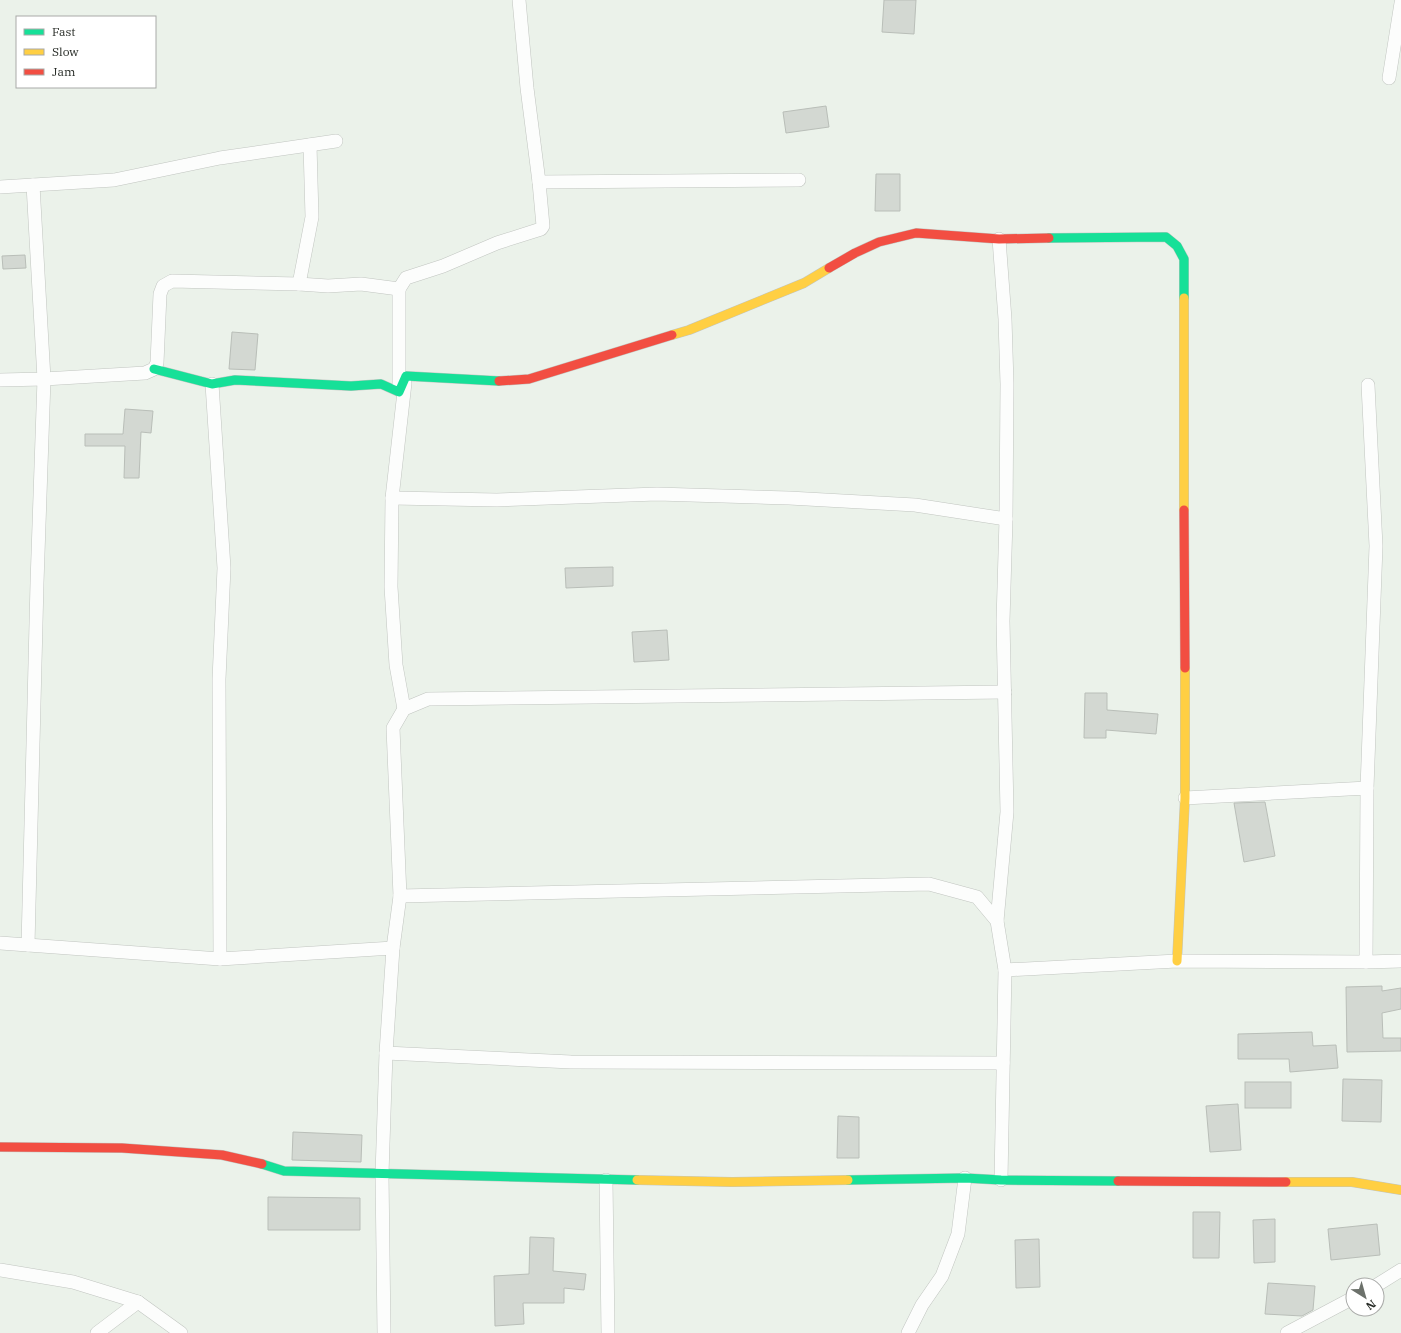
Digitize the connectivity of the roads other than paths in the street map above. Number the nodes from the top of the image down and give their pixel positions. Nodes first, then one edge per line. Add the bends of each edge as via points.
1 (519, 0) edge
2 (1401, 3) edge
3 (1389, 78) dead end
4 (336, 141) dead end
5 (310, 145) junction
6 (799, 180) dead end
7 (539, 182) junction
8 (33, 185) junction
9 (0, 187) edge
10 (999, 239) junction
11 (299, 284) junction
12 (399, 289) junction
13 (154, 369) junction
14 (406, 376) junction
15 (44, 379) junction
16 (0, 380) edge
17 (212, 384) junction
18 (1368, 385) dead end
19 (399, 392) junction
20 (392, 498) junction
21 (1006, 519) junction
22 (1005, 692) junction
23 (404, 709) junction
24 (1367, 788) junction
25 (1185, 798) junction
26 (400, 896) junction
27 (997, 920) junction
28 (0, 943) edge
29 (28, 945) junction
30 (393, 948) junction
31 (220, 959) junction
32 (1177, 961) junction
33 (1401, 961) edge
34 (1366, 962) junction
35 (1005, 970) junction
36 (386, 1053) junction
37 (1003, 1063) junction
38 (0, 1147) edge
39 (382, 1174) junction
40 (965, 1178) junction
41 (606, 1180) junction
42 (1001, 1180) junction
43 (1401, 1190) edge
44 (0, 1270) edge
45 (1401, 1270) edge
46 (1385, 1280) edge
47 (138, 1302) junction
48 (1345, 1302) edge
49 (97, 1333) edge
50 (181, 1333) edge
51 (384, 1333) edge
52 (608, 1333) edge
53 (908, 1333) edge
54 (1287, 1333) edge

1 - 7 street via 526,88
2 - 3 street
4 - 5 street
5 - 8 street via 220,158 114,180
5 - 11 street via 312,217
6 - 7 street
7 - 12 street via 543,226 541,229 496,243 443,266 406,278
8 - 9 street
8 - 15 street
10 - 14 street via 916,233 879,242 804,283 689,330 529,379 502,381
10 - 21 street via 1007,384
10 - 25 street via 1166,236 1177,246 1184,259
11 - 12 street via 361,284
11 - 13 street via 172,282 163,286 160,294 157,363
12 - 19 street
13 - 15 street via 145,373
13 - 17 street
14 - 19 street
14 - 20 street
15 - 16 street
15 - 29 street
17 - 19 street via 235,380 351,386 381,384
17 - 31 street via 224,568 219,679
18 - 24 street via 1376,546
20 - 21 street via 497,500 657,494 789,498 915,505
20 - 23 street via 391,587 396,665
21 - 22 street via 1003,621
22 - 23 street via 428,699
22 - 27 street via 1007,812
23 - 26 street via 393,728
24 - 25 street
24 - 34 street
25 - 32 street
26 - 27 street via 929,884 977,897
26 - 30 street
27 - 35 street
28 - 29 street
29 - 31 street
30 - 31 street
30 - 36 street
32 - 34 street
32 - 35 street
33 - 34 street
35 - 37 street
36 - 37 street via 571,1062
36 - 39 street
37 - 42 street
38 - 39 street via 122,1148 222,1155 284,1171
39 - 41 street
39 - 51 street
40 - 41 street via 732,1182
40 - 42 street
40 - 53 street via 958,1234 942,1276 922,1305
41 - 52 street
42 - 43 street via 1352,1182
44 - 47 street via 73,1282
45 - 46 street
47 - 49 street
47 - 50 street
48 - 54 street

